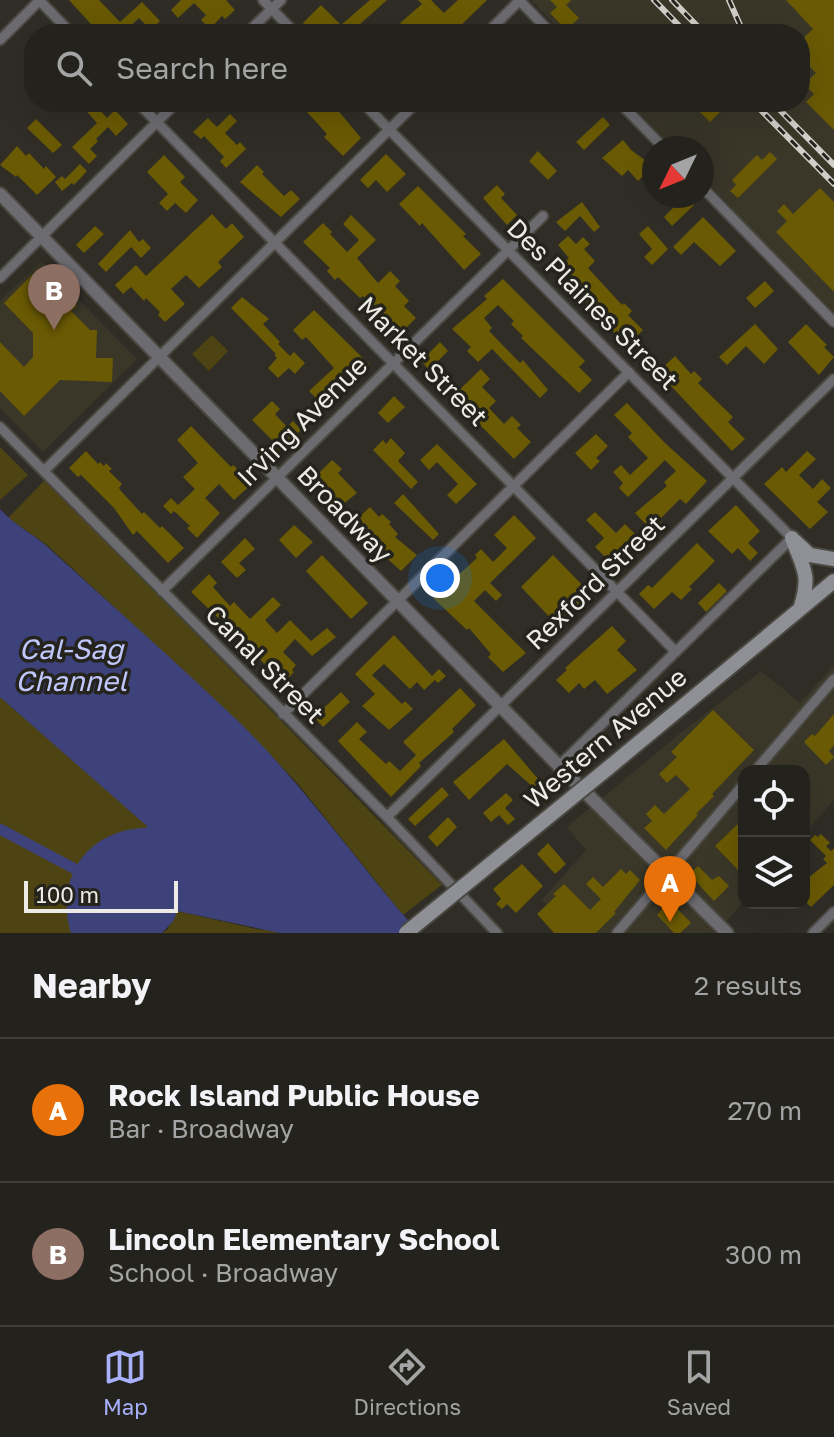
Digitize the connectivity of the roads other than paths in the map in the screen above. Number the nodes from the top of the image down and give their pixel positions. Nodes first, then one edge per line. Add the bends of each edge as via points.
1 (40, 0) edge
2 (263, 0) edge
3 (281, 0) edge
4 (520, 0) edge
5 (271, 9) junction
6 (63, 24) edge
7 (256, 24) edge
8 (286, 24) edge
9 (496, 24) edge
10 (543, 24) edge
11 (0, 40) edge
12 (147, 112) edge
13 (167, 112) edge
14 (372, 112) edge
15 (407, 112) edge
16 (629, 112) edge
17 (157, 122) junction
18 (389, 130) junction
19 (652, 136) edge
20 (0, 194) edge
21 (714, 199) edge
22 (543, 216) dead end
23 (42, 237) junction
24 (275, 243) junction
25 (508, 251) junction
26 (0, 278) edge
27 (834, 322) edge
28 (160, 356) junction
29 (393, 363) junction
30 (629, 372) junction
31 (834, 379) edge
32 (0, 427) edge
33 (44, 471) junction
34 (277, 476) junction
35 (732, 478) junction
36 (514, 485) junction
37 (792, 538) junction
38 (834, 559) edge
39 (834, 581) edge
40 (162, 591) junction
41 (619, 592) junction
42 (399, 600) junction
43 (801, 607) junction
44 (676, 652) junction
45 (834, 679) edge
46 (500, 706) junction
47 (283, 714) junction
48 (760, 765) edge
49 (559, 766) junction
50 (738, 791) edge
51 (387, 817) junction
52 (667, 874) junction
53 (834, 912) edge
54 (406, 933) edge
55 (497, 933) edge
56 (617, 933) edge
57 (727, 933) edge
58 (813, 933) edge

1 - 6 street
1 - 11 street
2 - 5 street
3 - 5 street
4 - 9 street
4 - 10 street
5 - 7 street
5 - 8 street
12 - 17 street, Market Street
13 - 17 street
14 - 18 street, Des Plaines Street
15 - 18 street
16 - 19 street
17 - 23 street
17 - 24 street, Market Street
18 - 24 street
18 - 25 street, Des Plaines Street
20 - 23 street, Broadway
21 - 27 street
22 - 25 street, Irving Avenue
23 - 26 street
23 - 28 street, Broadway
24 - 28 street
24 - 29 street, Market Street
25 - 29 street, Irving Avenue
25 - 30 street, Des Plaines Street
28 - 33 street
28 - 34 street, Broadway
29 - 34 street, Irving Avenue
29 - 36 street, Market Street
30 - 35 street, Des Plaines Street
30 - 36 street
31 - 35 street, Rexford Street
32 - 33 street, Canal Street
33 - 40 street, Canal Street
34 - 40 street, Irving Avenue
34 - 42 street, Broadway
35 - 37 street, Des Plaines Street
35 - 41 street, Rexford Street
36 - 41 street, Market Street
36 - 42 street
37 - 38 main road via 810,555
37 - 43 main road via 808,585
37 - 44 street
39 - 43 main road, Western Avenue
40 - 47 street, Canal Street
41 - 44 street, Market Street
41 - 46 street, Rexford Street
42 - 46 street, Broadway
42 - 47 street
43 - 54 main road, Western Avenue, bridge
44 - 49 street
45 - 48 street
46 - 49 street, Broadway
46 - 51 street, Rexford Street
47 - 51 street, Canal Street
49 - 52 street, Broadway
50 - 52 street
51 - 55 street, Canal Street
52 - 56 street
52 - 57 street, Broadway
53 - 58 street

